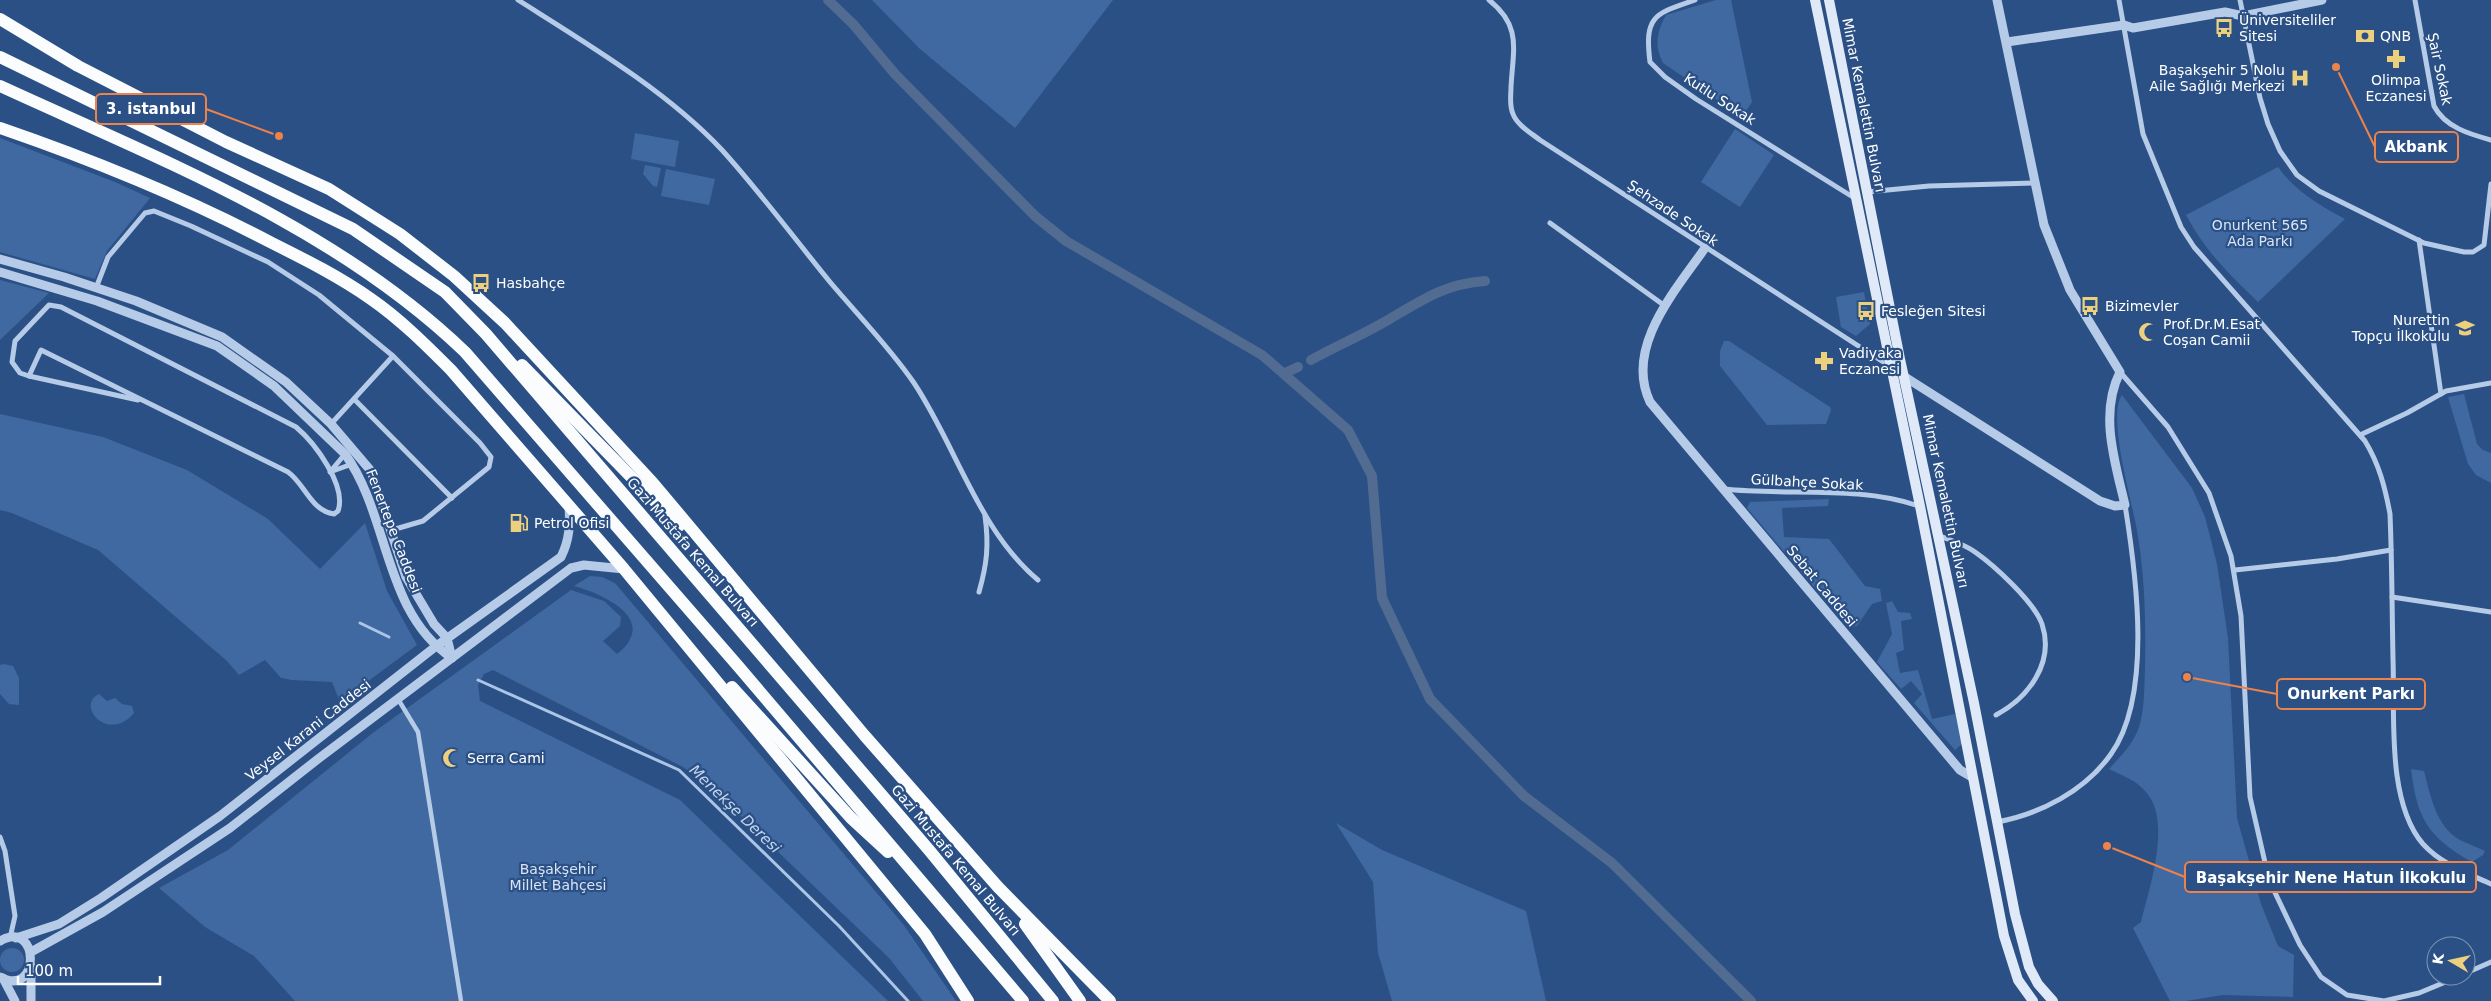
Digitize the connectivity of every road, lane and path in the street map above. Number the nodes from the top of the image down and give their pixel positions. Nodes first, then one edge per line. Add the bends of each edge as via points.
1 (518, 0) edge
2 (1489, 0) edge
3 (1695, 0) edge
4 (1815, 0) edge
5 (1829, 0) edge
6 (1997, 0) edge
7 (2119, 0) edge
8 (2240, 0) edge
9 (2322, 0) edge
10 (2415, 0) edge
11 (2243, 16) junction
12 (0, 20) edge
13 (2124, 25) junction
14 (2007, 42) junction
15 (0, 57) edge
16 (0, 86) edge
17 (0, 128) edge
18 (2491, 140) edge
19 (2034, 183) junction
20 (2491, 184) edge
21 (1868, 192) junction
22 (1857, 200) junction
23 (1550, 223) dead end
24 (2419, 240) junction
25 (1705, 248) junction
26 (0, 259) edge
27 (0, 272) edge
28 (96, 288) junction
29 (1665, 306) junction
30 (486, 334) junction
31 (393, 356) junction
32 (1892, 368) junction
33 (2120, 372) junction
34 (28, 376) junction
35 (1905, 376) junction
36 (2491, 383) edge
37 (2441, 394) junction
38 (354, 399) junction
39 (143, 400) junction
40 (332, 424) junction
41 (2360, 435) junction
42 (344, 454) junction
43 (352, 464) junction
44 (330, 472) junction
45 (1722, 488) junction
46 (452, 498) junction
47 (569, 504) junction
48 (2124, 505) junction
49 (1920, 506) junction
50 (1934, 511) junction
51 (984, 514) junction
52 (392, 530) junction
53 (1940, 536) junction
54 (2391, 550) junction
55 (624, 569) junction
56 (2235, 570) junction
57 (730, 577) junction
58 (1038, 580) dead end
59 (979, 592) dead end
60 (2392, 597) junction
61 (2491, 612) edge
62 (447, 638) junction
63 (435, 647) junction
64 (452, 658) junction
65 (398, 698) junction
66 (1996, 715) dead end
67 (1972, 777) junction
68 (1997, 822) junction
69 (0, 837) edge
70 (2491, 884) edge
71 (998, 887) junction
72 (932, 893) junction
73 (13, 938) junction
74 (0, 941) edge
75 (31, 952) junction
76 (2491, 962) edge
77 (31, 966) junction
78 (2476, 969) edge
79 (2, 977) edge
80 (2436, 986) edge
81 (15, 1001) edge
82 (32, 1001) edge
83 (461, 1001) edge
84 (968, 1001) edge
85 (1023, 1001) edge
86 (1053, 1001) edge
87 (1080, 1001) edge
88 (1110, 1001) edge
89 (2033, 1001) edge
90 (2053, 1001) edge

1 - 51 street via 605,54 671,105 721,150 914,383
2 - 25 street, Şehzade Sokak via 1509,20 1514,35 1510,102 1518,122 1540,140
3 - 22 street, Kutlu Sokak via 1659,12 1652,20 1650,62 1696,99
4 - 22 main road
5 - 21 main road, Mimar Kemalettin Bulvarı
6 - 14 street
7 - 13 street
8 - 11 street
9 - 11 street
10 - 18 street, Şair Sokak via 2433,103 2439,115 2461,130
11 - 13 street via 2225,12 2134,28
11 - 24 street via 2268,124 2297,176 2319,191
12 - 57 highway via 78,66 226,142 329,189 400,234 454,276 505,323 653,483
13 - 14 street
13 - 41 street via 2143,134 2181,227 2246,308
14 - 19 street
15 - 30 highway, Gazi Mustafa Kemal Bulvarı via 353,229 445,292
16 - 72 highway via 250,203 342,256 430,319 465,352
17 - 47 highway via 86,158 223,217 372,299 450,370
19 - 21 street via 1929,186
19 - 33 street via 2044,225 2070,290
20 - 24 street via 2484,245 2480,249 2464,252
21 - 35 main road, Mimar Kemalettin Bulvarı
22 - 32 main road
23 - 29 street
24 - 37 street
25 - 29 street, Sebat Caddesi
25 - 32 street, Şehzade Sokak
26 - 28 street, Fenertepe Caddesi
27 - 42 street, Fenertepe Caddesi via 96,301 217,346 274,386
28 - 31 street via 108,257 137,220 154,211 268,262 319,295
28 - 40 street, Fenertepe Caddesi via 222,337 286,382
29 - 45 street, Sebat Caddesi via 1650,336 1642,371 1646,393 1654,409
30 - 57 highway via 538,380
30 - 86 highway, Gazi Mustafa Kemal Bulvarı via 929,850
31 - 38 street
31 - 46 street via 480,442 490,457 489,468
32 - 35 main road
32 - 49 main road
33 - 48 street via 2113,387 2111,452
33 - 56 street via 2168,426 2209,494
34 - 39 street
34 - 39 street via 41,350
34 - 44 street via 20,374 12,362 15,340 49,305 61,307 287,422 314,445
35 - 48 street via 2100,502
35 - 50 main road, Mimar Kemalettin Bulvarı
36 - 37 street
37 - 41 street
38 - 40 street
38 - 46 street
39 - 44 street via 288,472 322,510 334,514 338,512 341,498
40 - 52 street, Fenertepe Caddesi via 371,471
41 - 54 street via 2373,454 2384,480 2390,514
42 - 43 street, Fenertepe Caddesi
42 - 44 street
43 - 44 street
43 - 63 street, Fenertepe Caddesi via 362,483 398,588
45 - 49 street, Gülbahçe Sokak via 1825,492
45 - 67 street, Sebat Caddesi via 1960,770
46 - 52 street via 423,521
47 - 55 highway
47 - 62 street, Veysel Karani Caddesi via 571,528 561,557
48 - 68 street via 2132,551 2137,629 2136,678 2129,716 2112,753 2072,792 2039,810
49 - 50 main road
49 - 67 main road
50 - 53 main road, Mimar Kemalettin Bulvarı
51 - 58 street via 1018,563
51 - 59 street via 988,539 987,565
52 - 62 street, Fenertepe Caddesi via 406,578 434,624
53 - 66 street via 1976,552 2023,595 2042,624 2045,645 2033,684 2010,708
53 - 68 main road, Mimar Kemalettin Bulvarı
54 - 56 street
54 - 60 street
55 - 64 street, Veysel Karani Caddesi via 584,565 571,568
55 - 72 highway via 852,818
55 - 84 highway via 925,934
56 - 80 street via 2241,616 2250,797 2269,880 2300,946 2321,977 2347,995 2384,1001
57 - 71 highway
60 - 61 street
60 - 70 street via 2396,758 2404,809 2416,834 2433,853 2453,867
62 - 63 street, Veysel Karani Caddesi
62 - 64 street, Fenertepe Caddesi
63 - 64 street, Fenertepe Caddesi
63 - 73 street, Veysel Karani Caddesi via 220,816 59,924
64 - 65 street, Veysel Karani Caddesi
65 - 75 street, Veysel Karani Caddesi via 230,828 103,912
65 - 83 street via 418,732
67 - 89 main road via 2006,944 2018,980
68 - 90 main road, Mimar Kemalettin Bulvarı via 2029,967
69 - 73 street via 14,908
71 - 87 highway
71 - 88 highway
72 - 85 highway
73 - 74 street, Veysel Karani Caddesi
73 - 75 street via 28,946
75 - 77 street
76 - 78 street
77 - 79 street via 17,979
77 - 82 street
79 - 81 street

